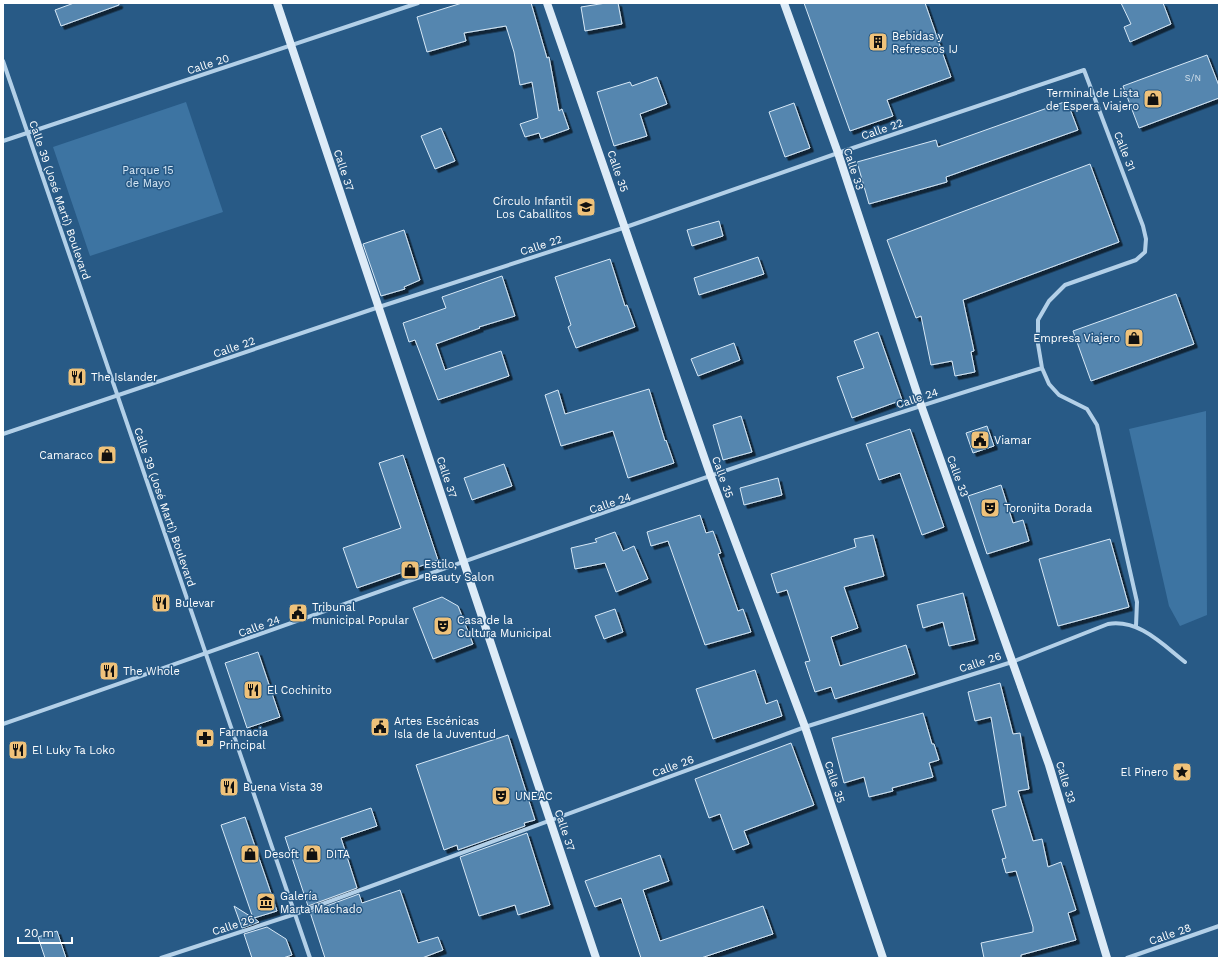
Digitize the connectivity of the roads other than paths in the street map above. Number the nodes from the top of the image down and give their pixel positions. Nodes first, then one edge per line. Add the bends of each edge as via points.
1 (277, 3) edge
2 (418, 3) edge
3 (547, 3) edge
4 (784, 3) edge
5 (291, 45) junction
6 (3, 61) edge
7 (1084, 70) joint
8 (28, 133) junction
9 (3, 141) edge
10 (838, 153) junction
11 (626, 228) junction
12 (379, 307) junction
13 (1042, 368) junction
14 (118, 396) junction
15 (921, 405) junction
16 (3, 434) edge
17 (711, 477) junction
18 (464, 563) junction
19 (1136, 626) junction
20 (206, 655) junction
21 (1012, 662) junction
22 (1185, 662) dead end
23 (3, 724) edge
24 (806, 727) junction
25 (550, 821) junction
26 (295, 914) junction
27 (1219, 926) edge
28 (161, 958) edge
29 (310, 958) edge
30 (596, 958) edge
31 (883, 958) edge
32 (1107, 958) edge
33 (1127, 958) edge

1 - 5 street, Calle 37
2 - 5 street, Calle 20
3 - 11 street, Calle 35
4 - 10 street, Calle 33
5 - 8 street, Calle 20
5 - 12 street, Calle 37
6 - 8 street, Calle 39 (José Martí) Boulevard
7 - 10 street, Calle 22
7 - 13 street, Calle 31 via 1146,239 1144,252 1136,260 1065,285 1049,301 1038,320
8 - 9 street, Calle 20
8 - 14 street, Calle 39 (José Martí) Boulevard
10 - 11 street, Calle 22
10 - 15 street, Calle 33
11 - 12 street, Calle 22
11 - 17 street, Calle 35
12 - 14 street, Calle 22
12 - 18 street, Calle 37
13 - 15 street, Calle 24
13 - 19 street via 1049,384 1059,395 1087,409 1098,425 1137,602
14 - 16 street, Calle 22
14 - 20 street, Calle 39 (José Martí) Boulevard
15 - 17 street, Calle 24
15 - 21 street, Calle 33
17 - 18 street, Calle 24
17 - 24 street, Calle 35
18 - 20 street, Calle 24
18 - 25 street, Calle 37
19 - 21 street, Calle 26 via 1119,622 1108,624
19 - 22 street, Calle 26
20 - 23 street, Calle 24
20 - 26 street, Calle 39 (José Martí) Boulevard
21 - 24 street, Calle 26
21 - 32 street, Calle 33 via 1049,765
24 - 25 street, Calle 26
24 - 31 street, Calle 35
25 - 26 street, Calle 26
25 - 30 street, Calle 37
26 - 28 street, Calle 26
26 - 29 street, Calle 39 (José Martí) Boulevard
27 - 33 street, Calle 28

